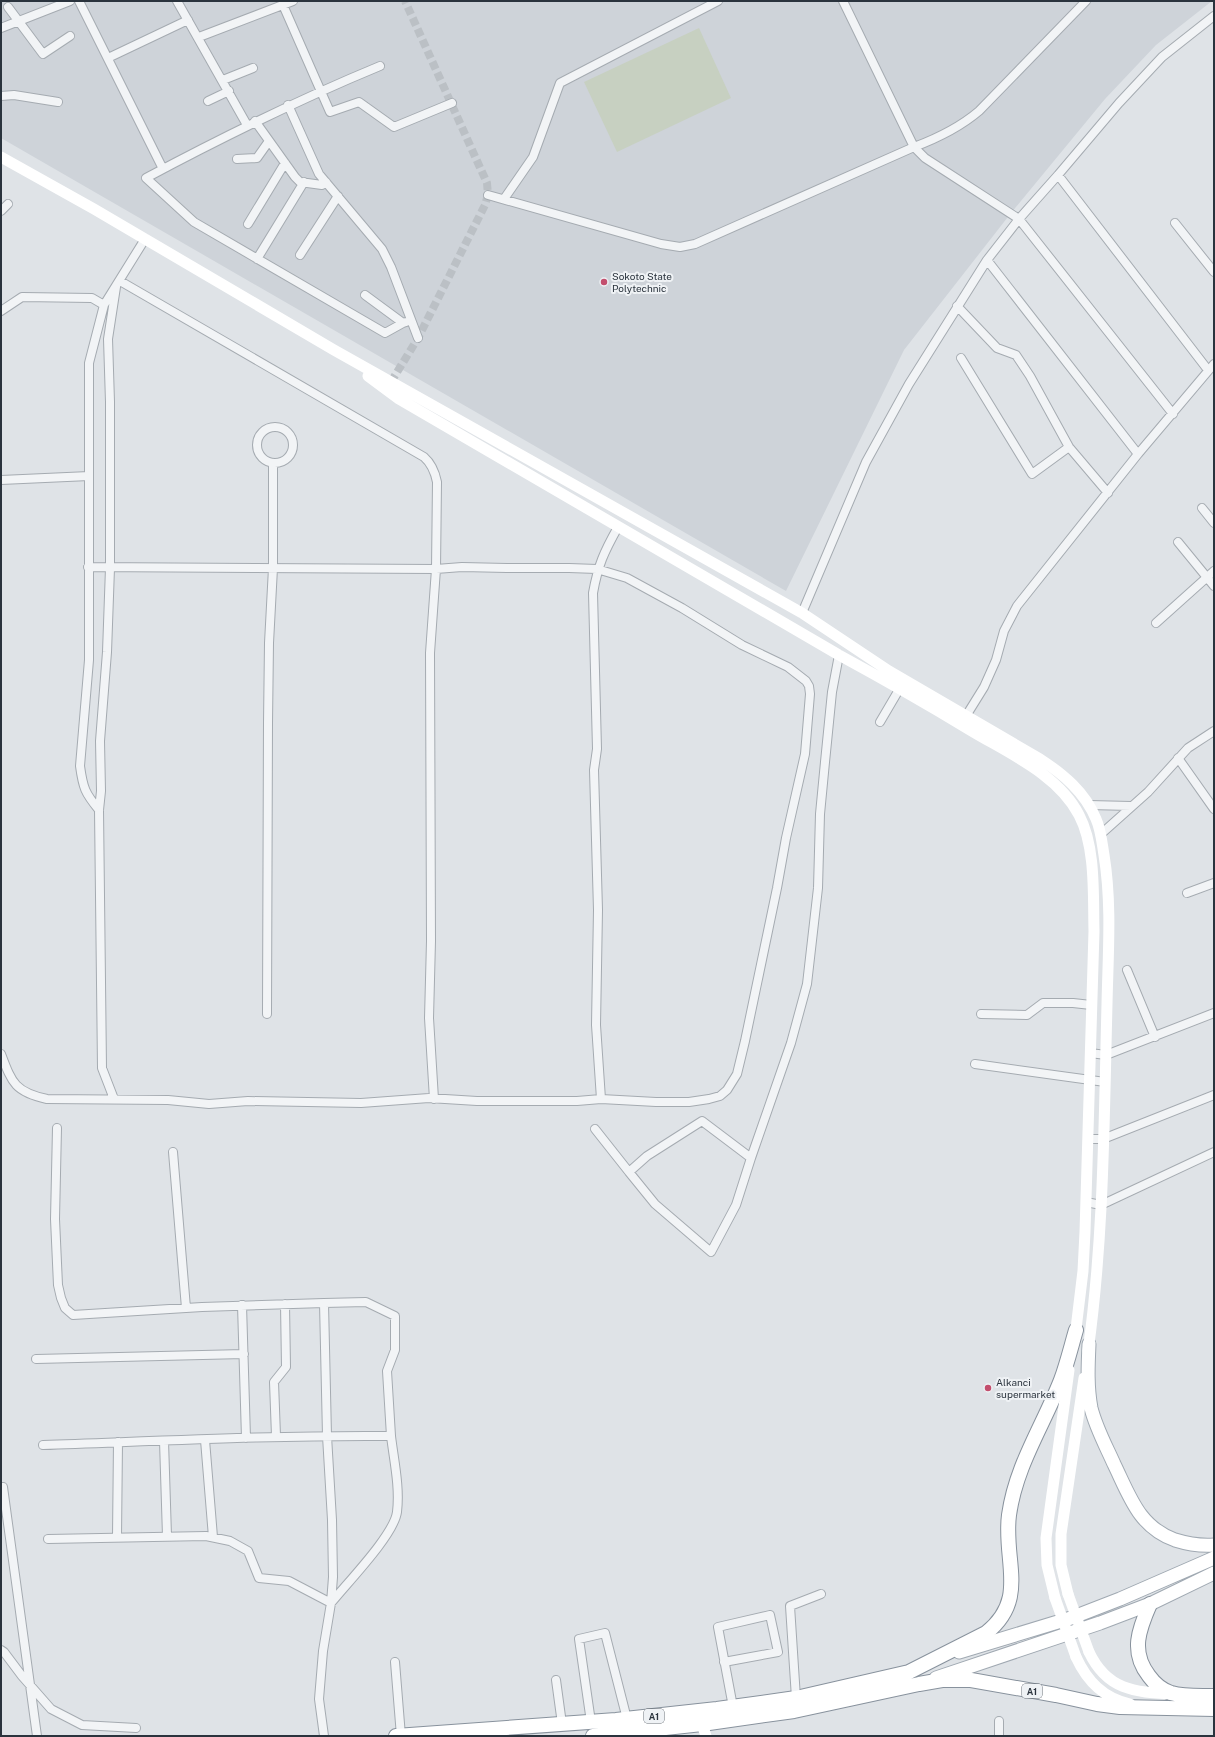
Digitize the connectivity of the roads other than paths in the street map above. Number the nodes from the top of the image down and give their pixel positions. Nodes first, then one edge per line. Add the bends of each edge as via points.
1 (70, 1) edge
2 (79, 1) edge
3 (177, 1) edge
4 (293, 1) edge
5 (718, 1) edge
6 (843, 1) edge
7 (1086, 1) edge
8 (283, 5) junction
9 (8, 7) dead end
10 (1214, 16) edge
11 (188, 20) junction
12 (18, 21) junction
13 (1, 28) edge
14 (70, 36) dead end
15 (199, 37) junction
16 (108, 58) junction
17 (380, 66) dead end
18 (253, 68) dead end
19 (223, 80) junction
20 (321, 90) junction
21 (229, 91) junction
22 (1, 96) edge
23 (208, 101) dead end
24 (58, 102) dead end
25 (452, 103) dead end
26 (288, 106) junction
27 (251, 123) junction
28 (269, 141) junction
29 (914, 147) junction
30 (1, 157) edge
31 (237, 159) dead end
32 (285, 163) junction
33 (163, 169) junction
34 (1058, 175) junction
35 (304, 182) junction
36 (326, 182) junction
37 (488, 195) dead end
38 (338, 196) junction
39 (504, 199) junction
40 (8, 204) dead end
41 (1, 211) edge
42 (1019, 219) junction
43 (1175, 223) dead end
44 (248, 224) dead end
45 (145, 239) junction
46 (300, 255) dead end
47 (257, 259) junction
48 (987, 260) junction
49 (1214, 272) edge
50 (118, 284) junction
51 (364, 296) dead end
52 (104, 305) junction
53 (957, 306) junction
54 (1, 311) edge
55 (411, 320) junction
56 (403, 323) junction
57 (418, 338) dead end
58 (334, 350) junction
59 (960, 358) dead end
60 (1214, 364) edge
61 (1208, 370) junction
62 (1173, 414) junction
63 (1069, 447) junction
64 (1138, 454) junction
65 (273, 463) junction
66 (88, 476) junction
67 (1, 480) edge
68 (1108, 493) junction
69 (1202, 508) dead end
70 (1214, 523) edge
71 (618, 527) junction
72 (1178, 542) dead end
73 (88, 567) junction
74 (110, 568) junction
75 (273, 568) junction
76 (436, 569) junction
77 (597, 569) junction
78 (1214, 571) edge
79 (1206, 577) junction
80 (1214, 586) edge
81 (802, 613) junction
82 (1156, 623) dead end
83 (839, 655) junction
84 (900, 688) junction
85 (966, 716) junction
86 (880, 722) dead end
87 (1214, 731) edge
88 (1178, 758) junction
89 (1089, 805) junction
90 (1131, 806) junction
91 (1214, 809) edge
92 (99, 810) junction
93 (1101, 834) junction
94 (1214, 884) edge
95 (1187, 893) dead end
96 (1127, 970) dead end
97 (1091, 1005) junction
98 (1214, 1013) edge
99 (267, 1014) dead end
100 (981, 1014) dead end
101 (1155, 1037) junction
102 (1090, 1053) junction
103 (1, 1054) edge
104 (1106, 1056) junction
105 (975, 1064) dead end
106 (1089, 1080) junction
107 (1105, 1082) junction
108 (1214, 1095) edge
109 (114, 1099) junction
110 (434, 1099) junction
111 (601, 1099) junction
112 (57, 1128) dead end
113 (595, 1129) dead end
114 (1088, 1139) junction
115 (1103, 1139) junction
116 (172, 1152) dead end
117 (1214, 1152) edge
118 (751, 1158) junction
119 (629, 1172) junction
120 (1086, 1202) junction
121 (1100, 1205) junction
122 (324, 1303) junction
123 (285, 1304) junction
124 (242, 1305) junction
125 (186, 1308) junction
126 (1076, 1330) junction
127 (1089, 1344) junction
128 (244, 1354) junction
129 (36, 1359) dead end
130 (276, 1436) junction
131 (328, 1436) junction
132 (391, 1436) junction
133 (246, 1438) junction
134 (205, 1440) junction
135 (164, 1441) junction
136 (118, 1442) junction
137 (42, 1445) dead end
138 (3, 1487) dead end
139 (167, 1536) junction
140 (116, 1537) junction
141 (213, 1537) junction
142 (48, 1538) dead end
143 (1214, 1545) edge
144 (1214, 1558) edge
145 (1214, 1573) edge
146 (821, 1594) dead end
147 (331, 1603) junction
148 (1150, 1604) junction
149 (1, 1650) edge
150 (395, 1662) dead end
151 (724, 1662) junction
152 (909, 1672) junction
153 (556, 1680) dead end
154 (29, 1684) junction
155 (919, 1684) junction
156 (1180, 1695) junction
157 (1214, 1696) edge
158 (796, 1698) junction
159 (733, 1707) junction
160 (1144, 1708) junction
161 (1214, 1709) edge
162 (627, 1719) junction
163 (999, 1721) dead end
164 (591, 1722) junction
165 (562, 1724) junction
166 (136, 1728) dead end
167 (704, 1730) edge
168 (37, 1736) edge
169 (324, 1736) edge
170 (396, 1736) edge
171 (401, 1736) edge
172 (593, 1736) edge
173 (998, 1736) edge

1 - 12 street
2 - 16 street
3 - 11 street
4 - 8 street
5 - 39 street via 560,83 533,157
6 - 29 street
7 - 29 street via 968,119 936,139
8 - 15 street
8 - 20 street
9 - 12 street
10 - 34 street via 1162,58
11 - 15 street
11 - 16 street
12 - 13 street
12 - 14 street via 43,54
15 - 19 street
16 - 33 street
17 - 20 street
18 - 19 street
19 - 21 street
20 - 25 street via 330,112 359,102 394,127
20 - 26 street
21 - 23 street
21 - 27 street
22 - 24 street via 14,95
26 - 27 street
26 - 36 street via 319,174
27 - 28 street
27 - 33 street
28 - 31 street via 257,158
28 - 32 street
29 - 39 street via 695,244 680,247 661,244
29 - 42 street via 925,158
30 - 45 street
32 - 35 street via 294,177
32 - 44 street
33 - 47 street via 146,178 194,222
34 - 42 street
34 - 61 street
35 - 36 street via 322,185
35 - 47 street
36 - 38 street
37 - 39 street
38 - 46 street
38 - 55 street via 382,249
40 - 41 street
42 - 48 street
42 - 62 street
43 - 49 street
45 - 50 street
45 - 58 street
47 - 56 street via 386,333
48 - 53 street
48 - 64 street
50 - 52 street
50 - 74 street via 108,339
50 - 76 street via 429,461 437,482
51 - 56 street
52 - 54 street via 92,298 22,297
52 - 66 street via 89,363
53 - 63 street via 997,348 1016,355
53 - 81 street via 909,384 866,462
55 - 56 street
55 - 57 street
58 - 71 street via 399,399
58 - 81 street
59 - 63 street via 1032,474
60 - 61 street
61 - 62 street
62 - 64 street
63 - 68 street
64 - 68 street
65 - 65 street via 290,456 293,442 286,430 272,426 260,434 257,447 264,460
65 - 75 street
66 - 67 street
66 - 73 street
68 - 85 street via 1017,606 1004,631 996,660 984,687
69 - 70 street
71 - 77 street
71 - 83 street
72 - 79 street
73 - 74 street
73 - 92 street via 89,660 80,766 86,794
74 - 75 street
74 - 92 street via 100,741
75 - 76 street
75 - 99 street via 269,643
76 - 77 street
76 - 110 street via 430,653 429,1018
77 - 111 street via 593,593 598,749 594,770 598,910 596,1025
77 - 111 street via 627,578 742,645 788,667 806,681 810,694 805,754 737,1074 727,1090 720,1096 709,1099 689,1102
78 - 79 street
79 - 80 street
79 - 82 street
81 - 85 street via 888,671
83 - 84 street
83 - 118 street via 832,692 825,762 820,814 818,888 807,984 791,1043
84 - 86 street
84 - 97 street via 1030,766 1058,787 1073,804 1085,830 1091,866 1094,931
85 - 89 street via 1056,769 1079,790
87 - 88 street
88 - 90 street via 1148,792
88 - 91 street
89 - 90 street
89 - 93 street
90 - 93 street
92 - 109 street via 102,1068
93 - 104 street via 1107,871 1108,899
94 - 95 street
96 - 101 street
97 - 100 street via 1043,1003 1027,1015
97 - 102 street
98 - 101 street
101 - 104 street
102 - 104 street
102 - 106 street
103 - 109 street via 12,1081 18,1088 32,1095 47,1100
104 - 107 street
105 - 106 street
106 - 107 street
106 - 114 street
107 - 115 street
108 - 115 street
109 - 110 street via 209,1104 248,1101 361,1103
110 - 111 street
112 - 125 street via 55,1219 58,1285 65,1308 73,1315
113 - 119 street
114 - 115 street
114 - 120 street
115 - 121 street
116 - 125 street
117 - 121 street
118 - 119 street via 702,1122 647,1156
118 - 119 street via 736,1206 711,1252 655,1204
120 - 121 street
120 - 126 street
121 - 127 street via 1100,1242
122 - 123 street
122 - 131 street
122 - 132 street via 366,1302 395,1316 395,1350 387,1371
123 - 124 street
123 - 130 street via 286,1367 274,1382
124 - 125 street
124 - 128 street
126 - 152 highway via 1062,1379 1020,1469 1012,1494 1008,1517 1012,1589 1005,1613 986,1633
126 - 160 street, bridge via 1046,1538 1047,1565 1055,1598 1082,1671 1100,1691 1124,1703
127 - 143 main road via 1089,1397 1094,1419 1133,1504 1144,1521 1158,1533 1181,1542 1201,1546
127 - 156 street, bridge via 1061,1534 1061,1565 1068,1594 1089,1652 1104,1676 1123,1688 1146,1693
128 - 129 street
128 - 133 street
130 - 131 street
130 - 133 street
131 - 132 street
131 - 147 street via 332,1520
132 - 147 street via 397,1514 384,1540
133 - 134 street
134 - 135 street
134 - 141 street
135 - 136 street
135 - 139 street
136 - 137 street
136 - 140 street
138 - 154 street
139 - 140 street
139 - 141 street
140 - 142 street
141 - 147 street via 230,1541 248,1551 260,1578 289,1581
144 - 152 main road via 1072,1618 969,1648
145 - 148 main road
146 - 158 street via 790,1606
147 - 169 street via 319,1699
148 - 155 main road via 1093,1626
148 - 156 highway via 1137,1644 1142,1667 1154,1683
149 - 154 street
150 - 171 street
151 - 151 street via 718,1627 770,1616 778,1652
151 - 159 street
152 - 158 highway, A1
153 - 165 street
154 - 166 street via 51,1709 82,1725
154 - 168 street
155 - 160 highway, A1 via 942,1680 971,1680 1097,1704
155 - 167 highway, A1
156 - 157 highway
158 - 159 highway, A1
159 - 162 highway, A1
160 - 161 highway, A1
162 - 164 highway, A1
162 - 164 street via 605,1633 579,1639
163 - 173 street
164 - 165 highway, A1
165 - 171 highway, A1
167 - 172 highway, A1
170 - 171 highway, A1

